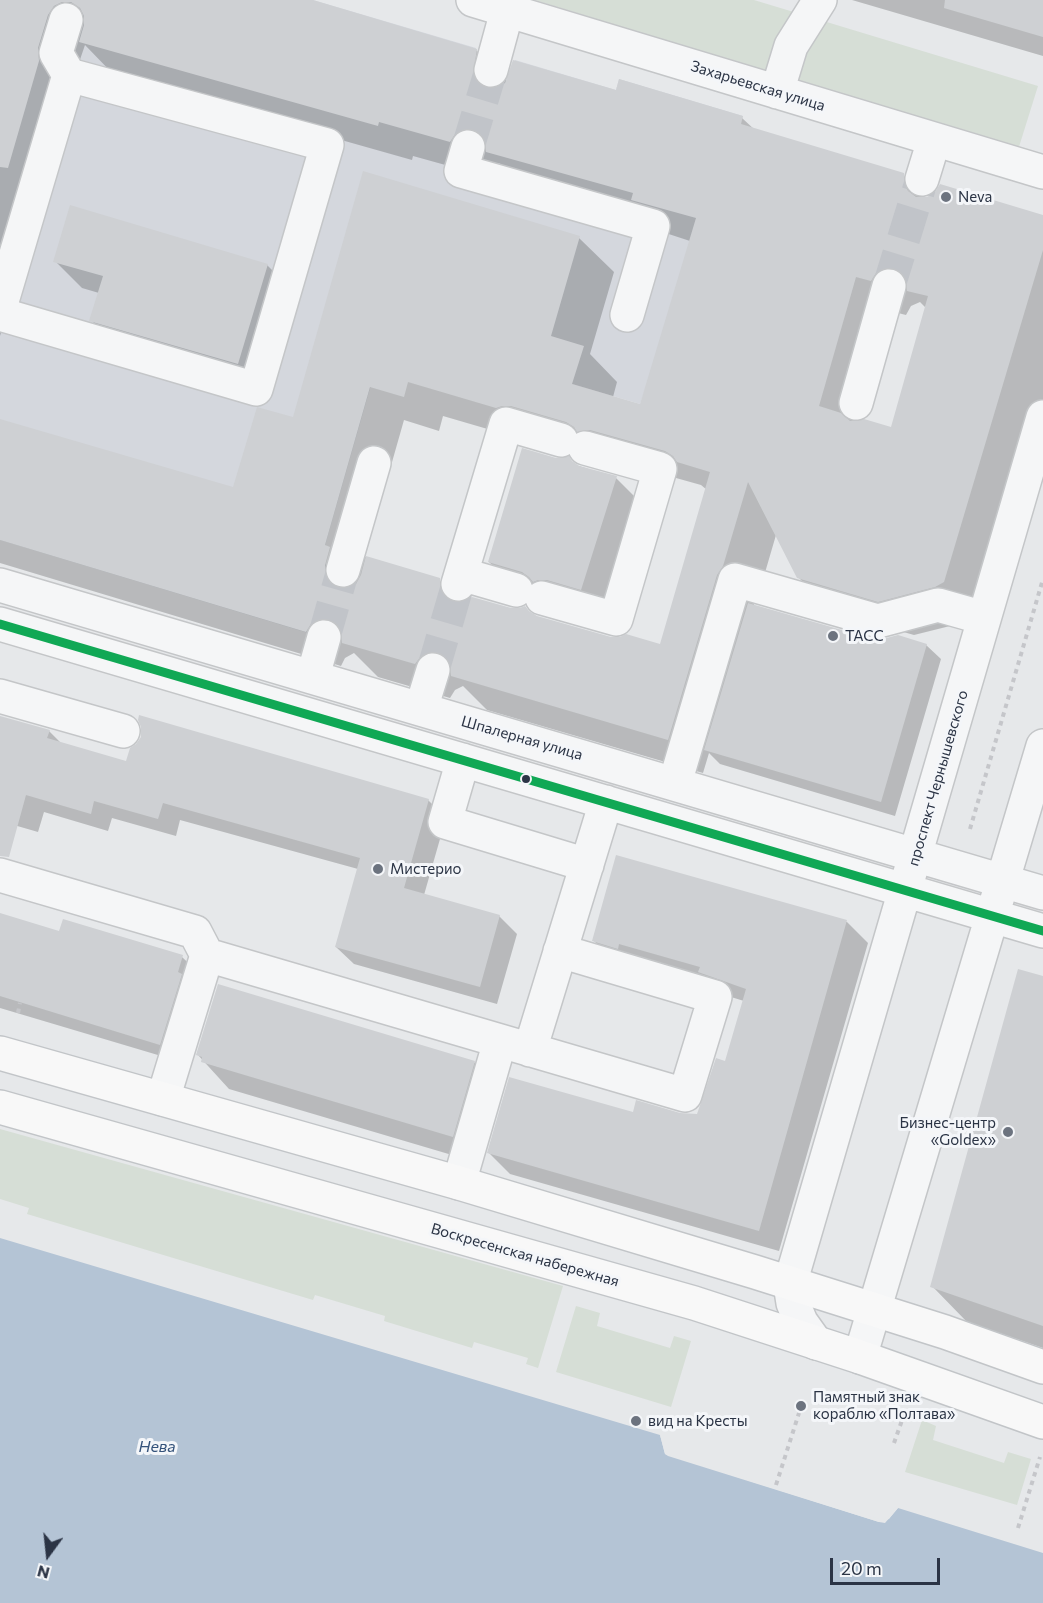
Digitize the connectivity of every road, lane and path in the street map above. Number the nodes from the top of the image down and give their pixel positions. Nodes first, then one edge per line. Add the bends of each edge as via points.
1 (792, 0) edge
2 (820, 0) edge
3 (490, 2) edge
4 (66, 20) dead end
5 (791, 46) junction
6 (491, 70) tunnel mouth
7 (69, 75) junction
8 (777, 92) junction
9 (934, 140) junction
10 (468, 147) tunnel mouth
11 (1043, 172) edge
12 (922, 179) tunnel mouth
13 (889, 286) tunnel mouth
14 (0, 308) edge
15 (0, 314) edge
16 (627, 315) dead end
17 (856, 403) dead end
18 (1043, 417) edge
19 (374, 463) dead end
20 (343, 570) tunnel mouth
21 (1043, 579) edge
22 (0, 585) edge
23 (529, 594) joint
24 (984, 618) junction
25 (0, 624) edge
26 (324, 637) tunnel mouth
27 (433, 670) tunnel mouth
28 (313, 676) junction
29 (0, 696) edge
30 (421, 709) junction
31 (123, 731) dead end
32 (1043, 746) edge
33 (463, 760) junction
34 (675, 783) junction
35 (606, 802) junction
36 (970, 829) dead end
37 (915, 855) junction
38 (587, 865) junction
39 (0, 875) edge
40 (1003, 881) junction
41 (906, 890) junction
42 (1043, 892) edge
43 (992, 916) junction
44 (1043, 931) edge
45 (560, 951) junction
46 (207, 956) junction
47 (20, 1003) dead end
48 (18, 1013) dead end
49 (515, 1045) junction
50 (0, 1053) edge
51 (163, 1099) junction
52 (0, 1107) edge
53 (459, 1184) junction
54 (790, 1284) junction
55 (875, 1310) junction
56 (816, 1342) junction
57 (860, 1358) junction
58 (1043, 1367) edge
59 (909, 1402) dead end
60 (799, 1413) dead end
61 (1043, 1422) edge
62 (894, 1443) dead end
63 (1042, 1449) edge
64 (777, 1485) dead end
65 (1018, 1528) dead end

1 - 5 street
2 - 5 street
3 - 6 street
3 - 8 street, Захарьевская улица
4 - 7 street via 56,53
5 - 8 street
7 - 14 street
7 - 15 street via 327,145 324,156 256,389
8 - 9 street, Захарьевская улица
9 - 11 street, Захарьевская улица
9 - 12 street
10 - 16 street via 461,171 653,226
13 - 17 street
18 - 24 street, проспект Чернышевского
19 - 20 street
21 - 36 path
22 - 28 street, Шпалерная улица
23 - 23 street via 459,579 506,424 660,470 616,619
24 - 34 street via 938,605 878,621 735,580
24 - 37 street, проспект Чернышевского
25 - 33 street
26 - 28 street
27 - 30 street
28 - 30 street, Шпалерная улица
29 - 31 street
30 - 34 street, Шпалерная улица
32 - 40 street
33 - 35 street
33 - 38 street via 445,822
34 - 37 street, Шпалерная улица
35 - 38 street
35 - 41 street
37 - 40 street, Шпалерная улица
37 - 41 street, проспект Чернышевского
38 - 45 street
39 - 46 street via 195,932
40 - 42 street, Шпалерная улица
40 - 43 street
41 - 43 street
41 - 54 street, проспект Чернышевского
43 - 44 street
43 - 55 street
45 - 49 street
45 - 49 street via 715,997 685,1095
46 - 49 street
46 - 51 street
47 - 48 path
49 - 53 street
50 - 51 main road
51 - 53 main road
52 - 56 main road, Воскресенская набережная via 683,1300
53 - 54 main road
54 - 55 main road
54 - 56 street via 801,1322
55 - 57 street
55 - 58 main road
56 - 57 main road, Воскресенская набережная
57 - 61 main road, Воскресенская набережная
59 - 62 path
60 - 64 path
63 - 65 path

